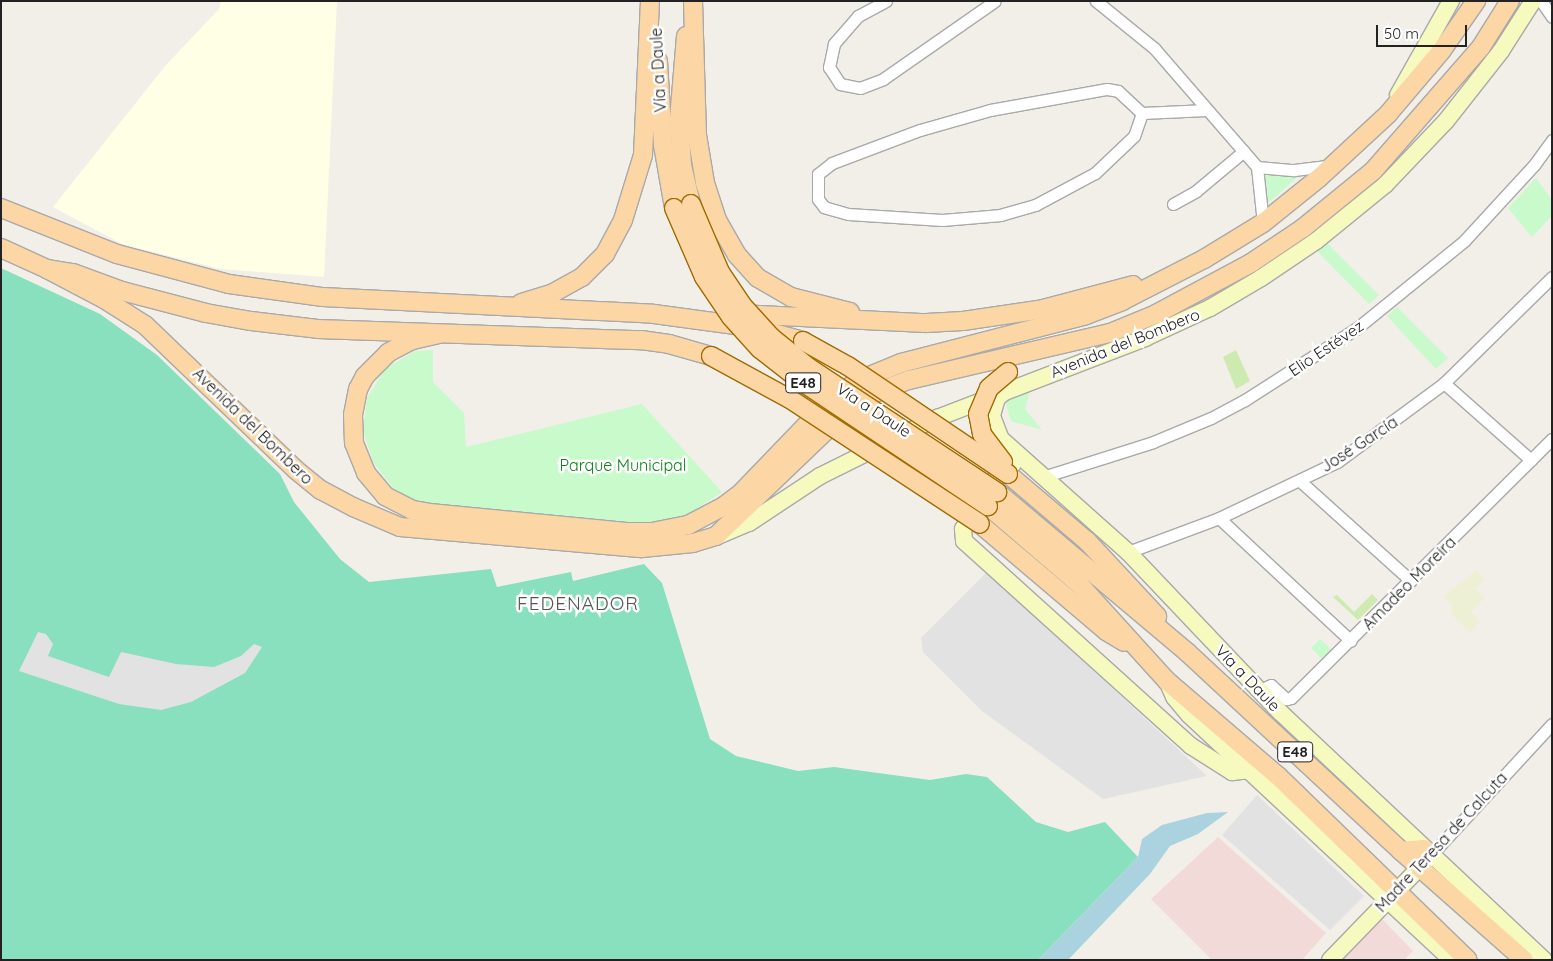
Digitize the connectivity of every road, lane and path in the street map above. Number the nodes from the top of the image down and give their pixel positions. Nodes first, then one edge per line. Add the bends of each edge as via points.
1 (652, 1) edge
2 (692, 1) edge
3 (886, 1) edge
4 (995, 1) edge
5 (1096, 1) edge
6 (1451, 1) edge
7 (1476, 1) edge
8 (1510, 1) edge
9 (1533, 1) edge
10 (1541, 1) edge
11 (1552, 18) edge
12 (1208, 110) junction
13 (1142, 113) junction
14 (1388, 114) junction
15 (1552, 140) edge
16 (1244, 151) junction
17 (1335, 165) junction
18 (1257, 167) junction
19 (1174, 204) dead end
20 (682, 206) junction
21 (1, 208) edge
22 (1263, 223) junction
23 (1, 248) edge
24 (47, 269) junction
25 (1181, 271) junction
26 (1552, 277) edge
27 (510, 306) junction
28 (654, 314) junction
29 (895, 322) junction
30 (1110, 333) junction
31 (438, 334) junction
32 (1011, 379) junction
33 (1444, 383) junction
34 (1552, 439) edge
35 (1531, 460) junction
36 (1033, 465) junction
37 (1010, 473) junction
38 (1046, 476) junction
39 (1300, 481) junction
40 (993, 498) junction
41 (1219, 518) junction
42 (716, 536) junction
43 (1128, 552) junction
44 (1411, 581) junction
45 (1351, 641) junction
46 (1135, 649) junction
47 (1188, 652) junction
48 (1167, 681) junction
49 (1260, 690) junction
50 (1552, 724) edge
51 (1251, 770) junction
52 (1425, 857) junction
53 (1393, 895) junction
54 (1552, 956) edge
55 (1330, 960) edge
56 (1452, 960) edge
57 (1468, 960) edge
58 (1524, 960) edge
59 (1544, 960) edge
60 (1549, 960) edge

1 - 20 main road, Vía a Daule / E48 via 663,145
1 - 27 main road via 643,155 632,198 615,239 582,277 553,293
2 - 20 main road, Vía a Daule / E48 via 679,120
2 - 29 main road via 699,154 717,220 737,255 758,278 790,297
3 - 4 street via 858,16 834,44 829,67 840,84 860,88 883,79
5 - 12 street via 1154,48
6 - 14 main road
7 - 14 main road via 1442,50
8 - 30 main road, Avenida del Bombero via 1480,47 1373,171 1303,228 1251,263 1156,314
9 - 32 main road, Avenida del Bombero via 1501,50 1446,121 1385,185 1316,241 1210,308 1145,338
10 - 11 street
12 - 13 street
12 - 16 street
13 - 13 street via 1118,91 1107,89 990,110 920,130 832,163 818,174 818,199 824,206 848,214 942,220 976,219 1019,210 1072,188 1095,173 1129,144
14 - 17 main road
15 - 38 street, Elio Estévez via 1534,165 1464,241 1358,328 1245,400 1197,424 1115,455
16 - 18 street
16 - 19 street via 1196,191
17 - 18 street via 1294,170
17 - 22 main road
18 - 22 street
20 - 40 main road, Vía a Daule / E48, bridge via 720,272 771,337 808,367
21 - 27 main road via 116,254 229,284 323,297
22 - 25 main road
23 - 24 main road
24 - 31 main road via 73,273 122,291 206,313 251,321 318,329
24 - 42 main road, Avenida del Bombero via 110,302 144,325 321,490 400,527 642,548 693,543
25 - 29 main road via 1006,316 944,322
25 - 31 main road via 1086,315 901,363 857,381 840,393 764,471 724,506 688,525 652,532 430,513 412,510 385,496 366,473 354,443 353,415 358,389 365,376 388,353 412,340
26 - 33 street, José García
27 - 28 main road
28 - 29 main road via 691,311
28 - 37 main road, Vía a Daule, bridge via 750,327 803,341 848,366
30 - 32 main road
30 - 42 main road, Avenida del Bombero via 909,380 872,394 844,414
31 - 46 main road, Vía a Daule, bridge via 641,340 711,356 790,398 980,524 1106,631
32 - 36 main road, Vía a Daule via 993,406 993,424 1001,439
32 - 37 main road, bridge via 986,392 978,414 987,444
32 - 42 main road, Avenida del Bombero via 845,462 749,523
33 - 35 street
33 - 39 street, José García via 1365,443
34 - 35 street, Amadeo Moreira
35 - 44 street, Amadeo Moreira
36 - 38 main road, Vía a Daule
36 - 51 main road via 1014,463 999,474 963,528 964,541 1191,746 1232,772
37 - 47 main road, Vía a Daule via 1133,588
38 - 43 main road, Vía a Daule
39 - 41 street, José García
39 - 44 street
40 - 46 main road, Vía a Daule / E48 via 1079,584
40 - 47 main road, Vía a Daule / E48
41 - 43 street, José García
41 - 45 street
43 - 49 main road, Vía a Daule
44 - 45 street, Amadeo Moreira
45 - 49 street, Amadeo Moreira via 1291,698 1286,699 1271,685
46 - 48 main road, Vía a Daule / E48
47 - 52 main road, Vía a Daule / E48 via 1401,851
48 - 51 main road, Vía a Daule via 1181,707
48 - 53 main road, Vía a Daule / E48 via 1278,776
49 - 52 main road, Vía a Daule
50 - 52 street, Madre Teresa de Calcuta
51 - 53 main road, Vía a Daule
52 - 53 main road, Madre Teresa de Calcuta
52 - 58 main road, Vía a Daule / E48
52 - 59 main road, Vía a Daule / E48
53 - 55 main road, Madre Teresa de Calcuta
53 - 56 main road, Vía a Daule / E48
53 - 57 main road, Vía a Daule / E48
54 - 60 street

